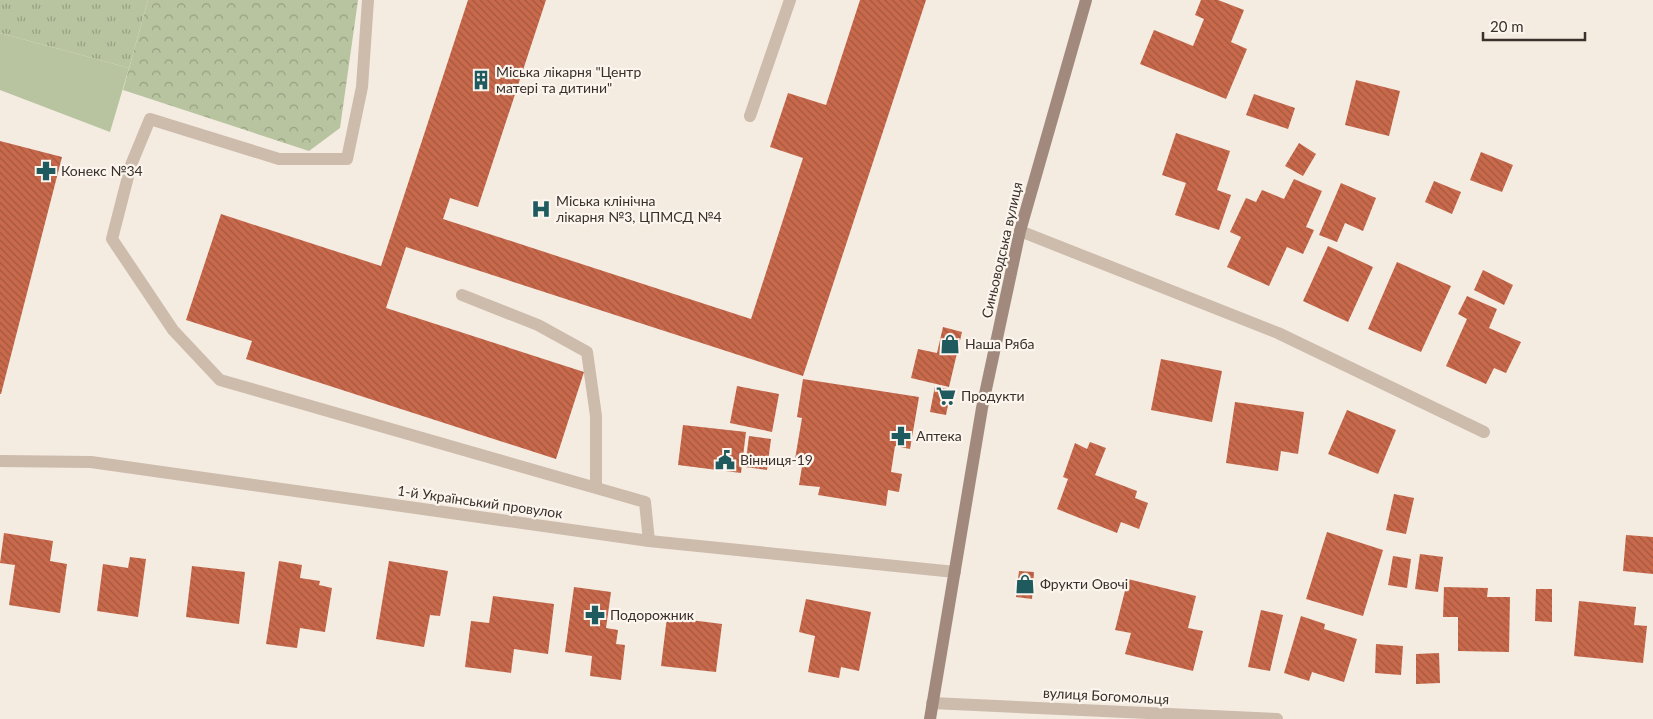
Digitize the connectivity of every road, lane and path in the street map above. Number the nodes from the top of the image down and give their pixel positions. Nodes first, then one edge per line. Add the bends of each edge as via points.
1 (368, 0) edge
2 (790, 0) edge
3 (1086, 0) edge
4 (750, 116) dead end
5 (1020, 231) junction
6 (462, 295) dead end
7 (1484, 432) dead end
8 (0, 462) edge
9 (596, 488) junction
10 (649, 541) junction
11 (955, 572) junction
12 (932, 703) junction
13 (930, 719) edge
14 (1278, 719) edge

1 - 9 street via 362,87 347,159 279,159 150,118 131,165 112,239 173,330 220,380
2 - 4 street
3 - 5 street, Синьоводська вулиця
5 - 7 street via 1278,333
5 - 11 street, Синьоводська вулиця via 982,408
6 - 9 street via 538,325 587,352 596,416
8 - 10 street, 1-й Український провулок via 91,462
9 - 10 street via 645,502
10 - 11 street, 1-й Український провулок
11 - 12 street, Синьоводська вулиця
12 - 13 street, Синьоводська вулиця
12 - 14 street, вулиця Богомольця

